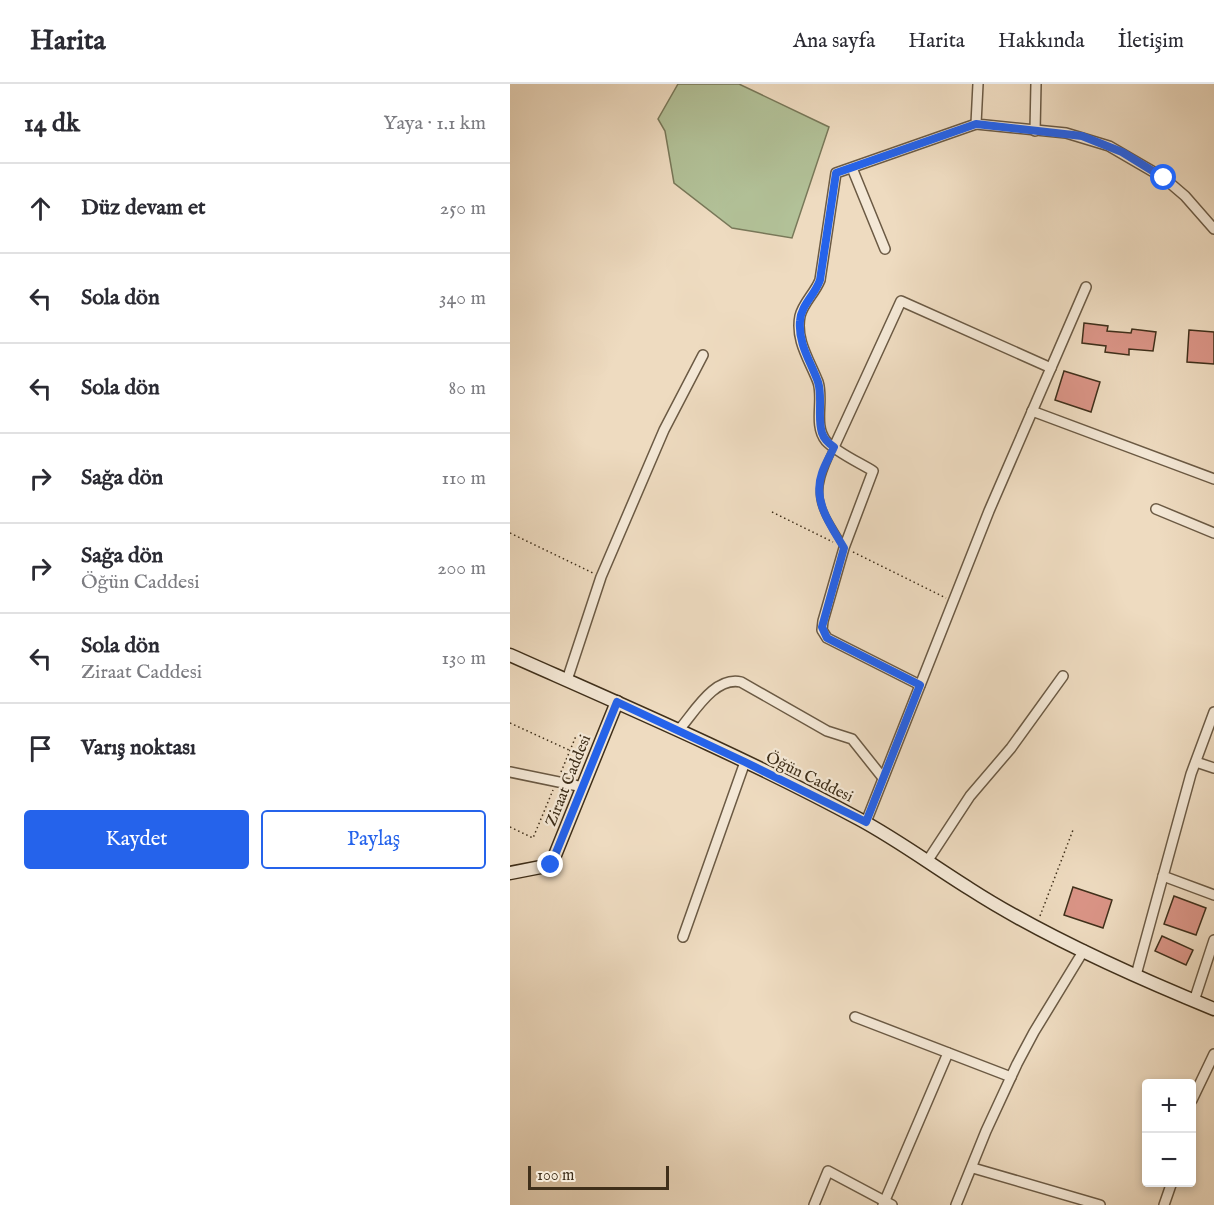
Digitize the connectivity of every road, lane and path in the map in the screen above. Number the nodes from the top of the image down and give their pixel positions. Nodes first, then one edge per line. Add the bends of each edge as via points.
1 (978, 84) edge
2 (1036, 84) edge
3 (976, 124) junction
4 (1035, 130) junction
5 (852, 168) junction
6 (1214, 229) edge
7 (885, 249) dead end
8 (1086, 287) dead end
9 (703, 355) dead end
10 (1051, 368) junction
11 (1032, 411) junction
12 (834, 447) junction
13 (1214, 479) edge
14 (1156, 509) dead end
15 (772, 512) dead end
16 (510, 532) edge
17 (1214, 533) edge
18 (844, 548) junction
19 (601, 577) junction
20 (953, 601) junction
21 (510, 655) edge
22 (1063, 675) dead end
23 (567, 680) junction
24 (920, 685) junction
25 (617, 702) junction
26 (1214, 712) edge
27 (510, 723) edge
28 (678, 731) junction
29 (576, 736) dead end
30 (570, 751) junction
31 (745, 762) junction
32 (1196, 762) junction
33 (1214, 768) edge
34 (510, 772) edge
35 (883, 778) junction
36 (557, 781) junction
37 (583, 787) junction
38 (866, 822) junction
39 (510, 827) edge
40 (1073, 830) dead end
41 (928, 860) junction
42 (510, 873) edge
43 (1163, 876) junction
44 (1214, 895) edge
45 (1036, 927) junction
46 (683, 937) dead end
47 (1214, 940) edge
48 (1084, 950) junction
49 (1136, 975) junction
50 (1194, 1001) junction
51 (1214, 1009) edge
52 (855, 1017) dead end
53 (948, 1053) junction
54 (1214, 1054) edge
55 (1011, 1077) junction
56 (1196, 1090) edge
57 (972, 1168) junction
58 (1170, 1187) edge
59 (886, 1204) edge
60 (814, 1205) edge
61 (956, 1205) edge
62 (1100, 1205) edge
63 (1164, 1205) edge

1 - 3 street
2 - 4 street
3 - 4 street
3 - 5 street
4 - 6 street via 1082,136 1122,152 1175,187
5 - 7 street
5 - 12 street via 836,173 820,280 800,319 805,352 819,383 822,432
8 - 10 street
9 - 19 street via 664,430
10 - 11 street
10 - 12 street via 901,301
11 - 13 street
11 - 20 street
12 - 18 lane via 822,472 819,495
12 - 18 street via 873,471
14 - 17 street
15 - 18 path
16 - 19 path
18 - 20 path
18 - 24 street via 823,621 824,635
19 - 23 street
20 - 24 street
21 - 23 street, Öğün Caddesi
22 - 41 street via 1011,748 965,803
23 - 25 street, Öğün Caddesi
24 - 35 street
25 - 28 street, Öğün Caddesi
25 - 37 street, Ziraat Caddesi
26 - 32 street
27 - 30 path
28 - 31 street, Öğün Caddesi
28 - 35 street via 715,687 725,682 741,682 827,731 852,739
29 - 30 path
30 - 36 path
31 - 38 street, Öğün Caddesi
31 - 46 street
32 - 33 street
32 - 43 street
34 - 36 street
35 - 38 street
36 - 37 street
36 - 39 path via 533,838
37 - 42 street, Ziraat Caddesi via 551,865
38 - 41 street, Öğün Caddesi
40 - 45 path
41 - 45 street, Öğün Caddesi
43 - 44 street
43 - 49 street
45 - 48 street, Öğün Caddesi
47 - 50 street
48 - 49 street, Öğün Caddesi
48 - 55 street
49 - 50 street, Öğün Caddesi
50 - 51 street, Öğün Caddesi
52 - 53 street
53 - 55 street
53 - 59 street
54 - 56 street
55 - 57 street
57 - 61 street
57 - 62 street
58 - 63 street
59 - 60 street via 828,1171

